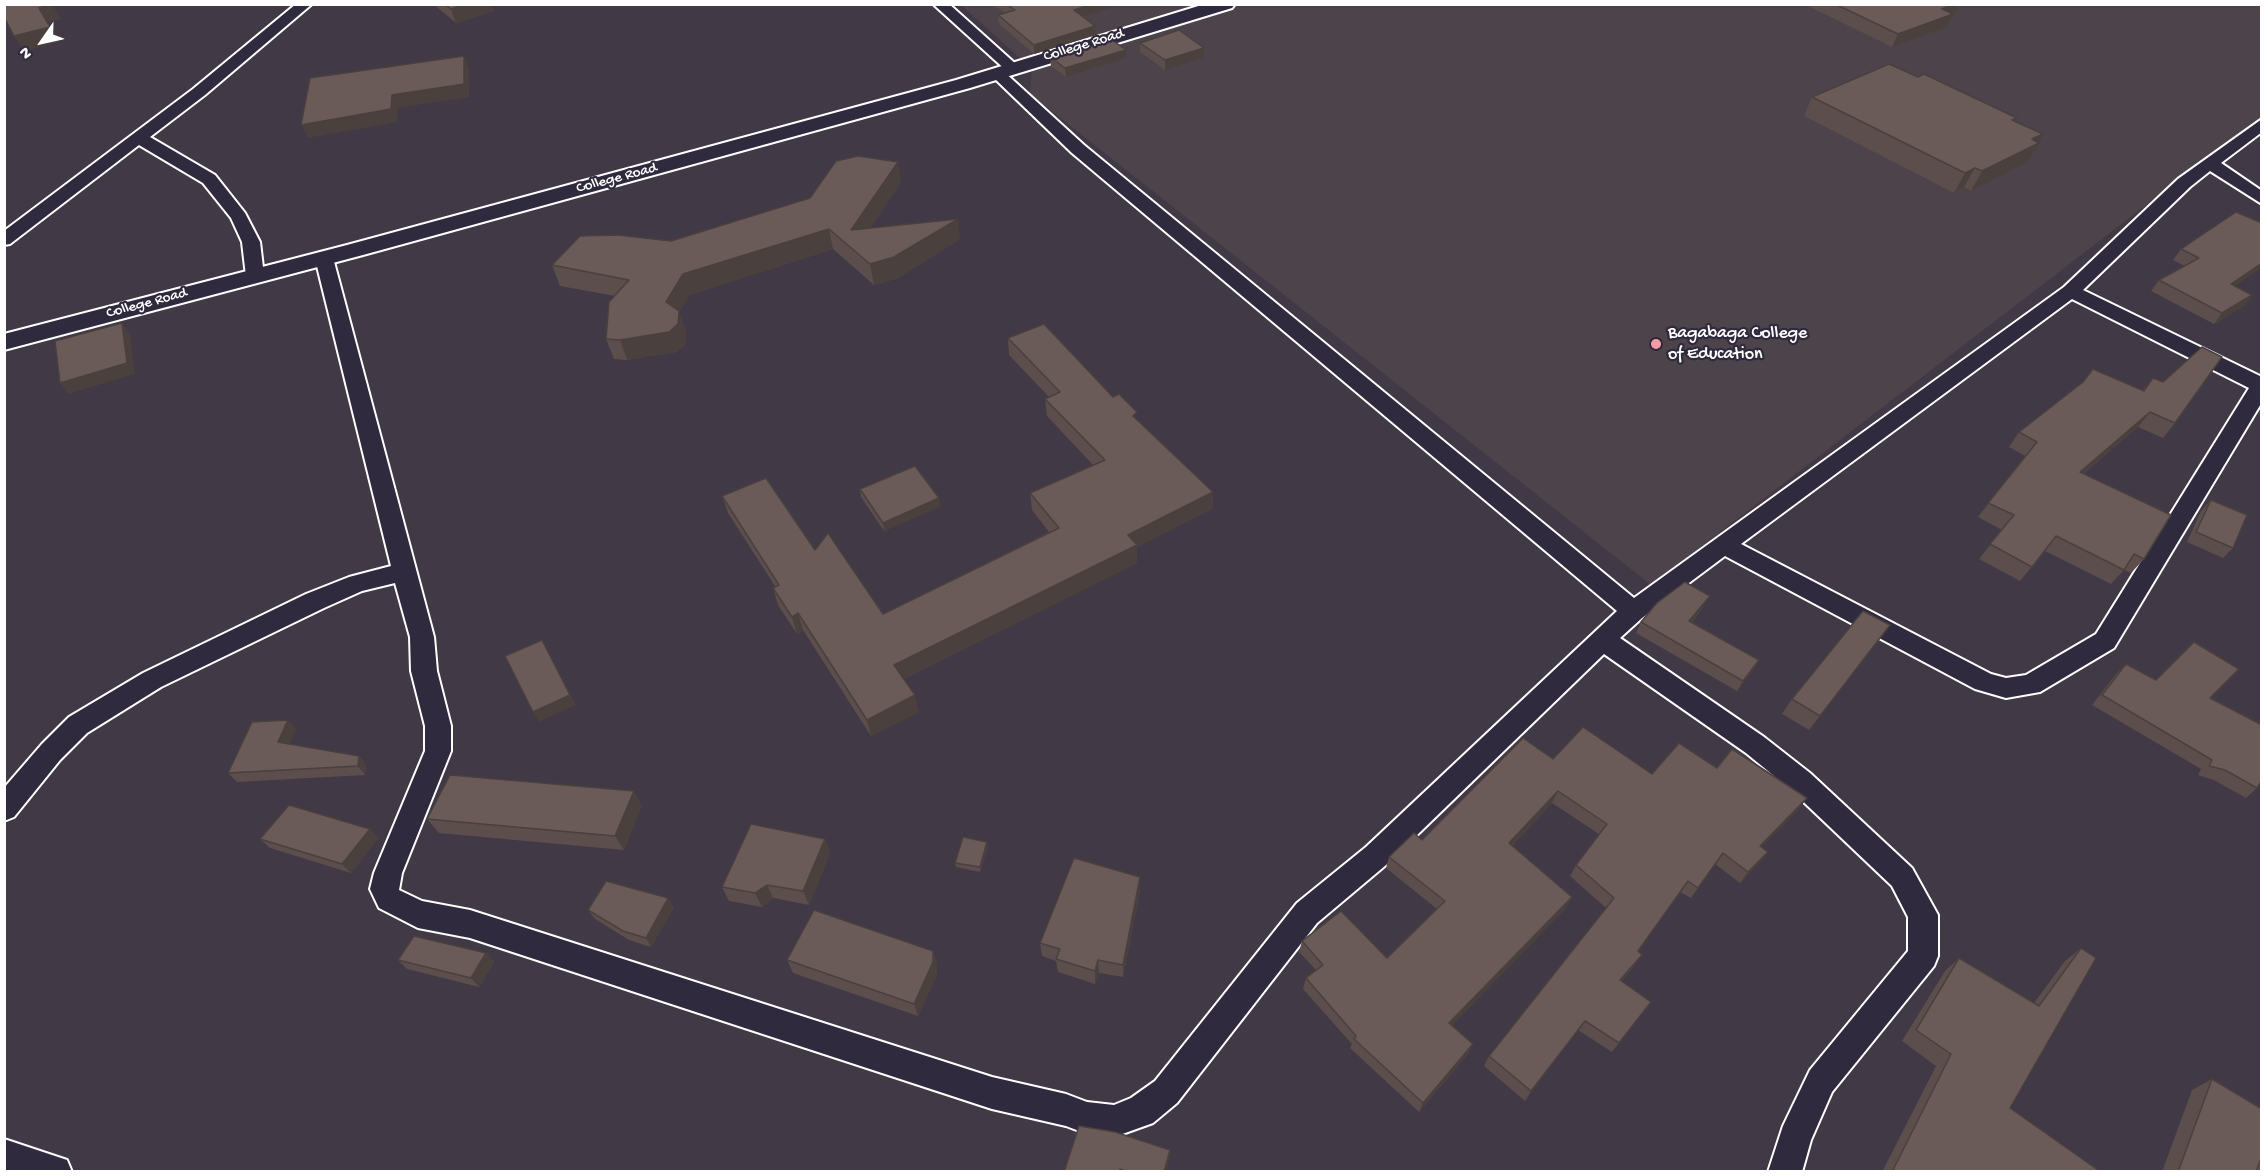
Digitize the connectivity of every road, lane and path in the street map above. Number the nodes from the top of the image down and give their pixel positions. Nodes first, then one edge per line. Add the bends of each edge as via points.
1 (305, 4) edge
2 (940, 4) edge
3 (1226, 4) edge
4 (1005, 71) junction
5 (2262, 124) edge
6 (137, 137) junction
7 (2211, 164) junction
8 (2262, 199) edge
9 (4, 240) edge
10 (324, 258) junction
11 (255, 276) junction
12 (2071, 291) junction
13 (4, 342) edge
14 (2261, 386) edge
15 (1722, 544) junction
16 (404, 572) junction
17 (1633, 611) junction
18 (1602, 639) junction
19 (4, 809) edge
20 (4, 1156) edge
21 (55, 1172) edge
22 (1785, 1172) edge

1 - 6 street via 199,92
2 - 4 street
3 - 4 street, College Road
4 - 10 street, College Road
4 - 17 street via 1078,149
5 - 7 street
6 - 9 street
6 - 11 street via 209,179 239,217 252,242
7 - 8 street
7 - 12 street via 2184,183
10 - 11 street, College Road
10 - 16 street
11 - 13 street, College Road
12 - 14 street
12 - 15 street
14 - 15 street via 2104,641 2031,685 2006,688 1984,682
15 - 17 street
16 - 18 street via 422,638 424,671 438,726 438,751 388,873 384,889 388,899 418,914 470,924 992,1093 1087,1118 1114,1121 1141,1111 1166,1092 1307,913 1376,856
16 - 19 street via 357,583 315,601 152,680 78,725
17 - 18 street
18 - 22 street via 1755,745 1800,781 1902,877 1923,915 1923,956 1821,1081
20 - 21 street

